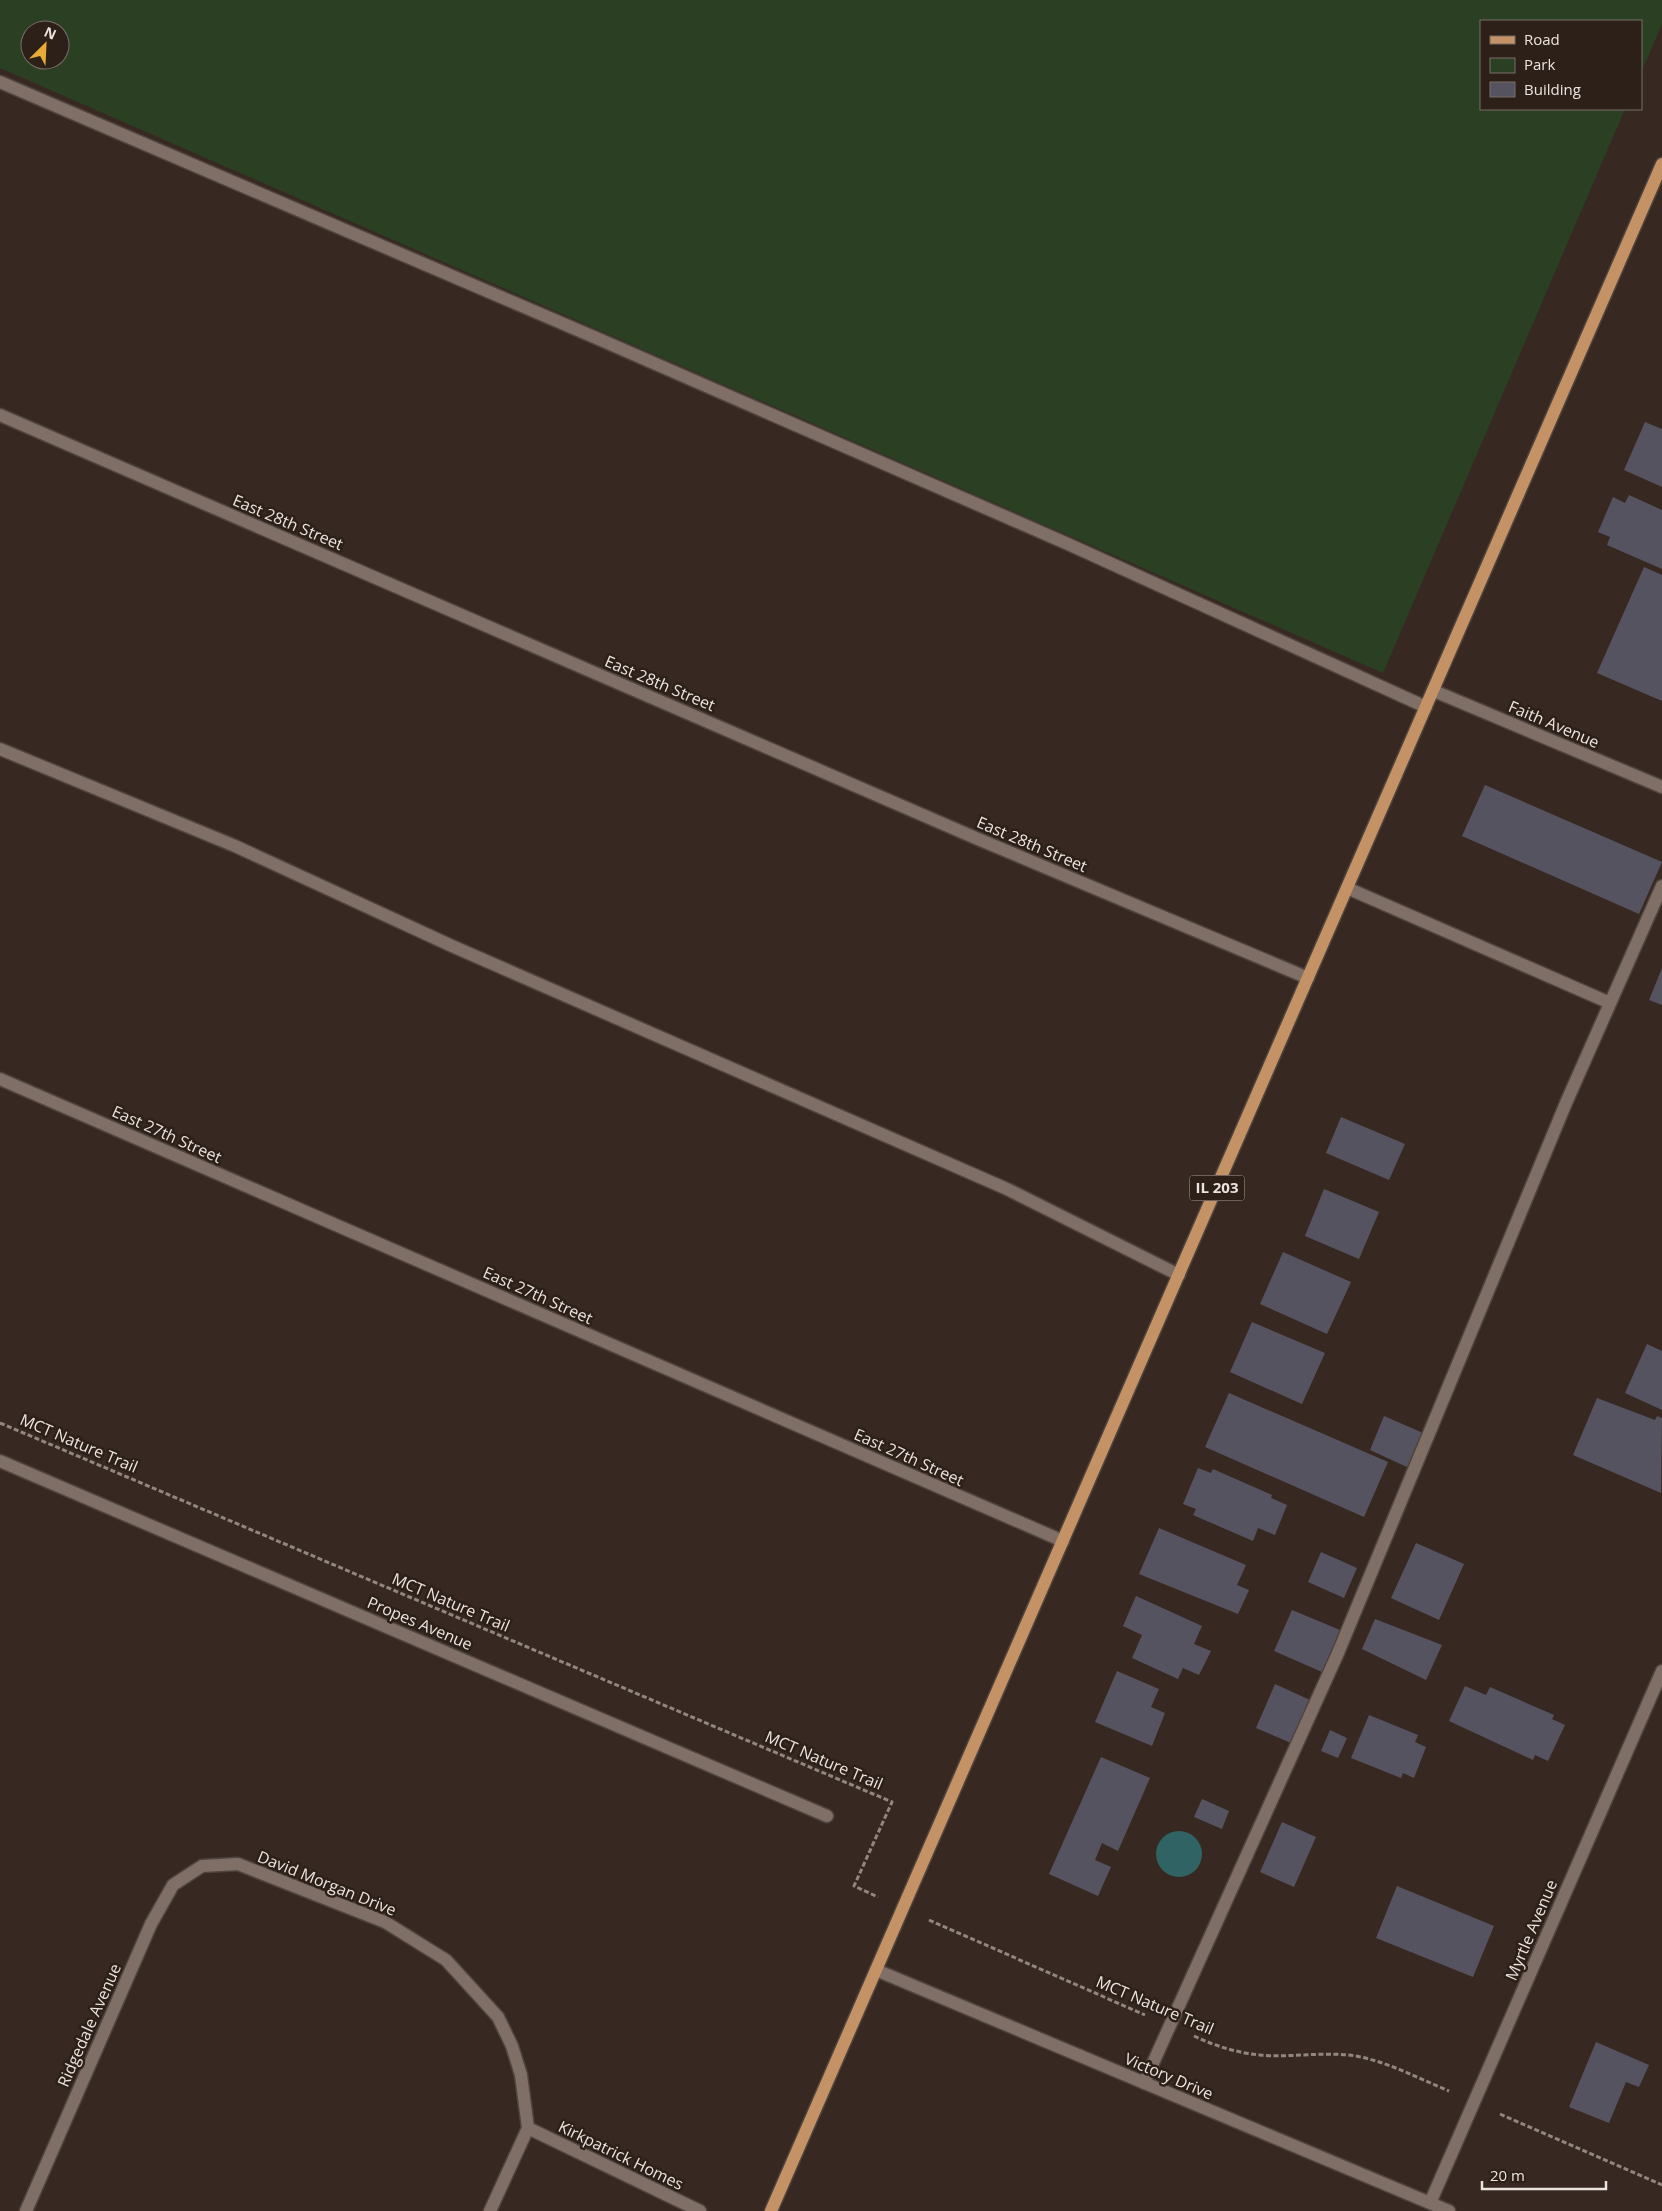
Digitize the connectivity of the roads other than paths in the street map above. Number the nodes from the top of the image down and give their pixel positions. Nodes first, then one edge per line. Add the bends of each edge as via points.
1 (0, 82) edge
2 (1662, 164) edge
3 (0, 415) edge
4 (1434, 690) junction
5 (1426, 707) junction
6 (0, 749) edge
7 (1662, 787) edge
8 (1662, 886) edge
9 (1348, 888) junction
10 (1308, 978) junction
11 (1610, 1003) junction
12 (0, 1079) edge
13 (1179, 1275) junction
14 (0, 1461) edge
15 (1063, 1541) junction
16 (1662, 1671) edge
17 (826, 1816) dead end
18 (202, 1866) joint
19 (876, 1970) junction
20 (1144, 2083) junction
21 (528, 2128) junction
22 (1430, 2203) junction
23 (26, 2211) edge
24 (490, 2211) edge
25 (700, 2211) edge
26 (771, 2211) edge
27 (1449, 2211) edge

1 - 5 street via 1068,544
2 - 4 main road, IL 203
3 - 10 street, East 28th Street via 978,839
4 - 5 main road, IL 203
4 - 7 street, Faith Avenue
5 - 9 main road, IL 203
6 - 13 street via 235,846 452,946 1007,1190
8 - 11 street
9 - 10 main road, IL 203
9 - 11 street
10 - 13 main road, IL 203
11 - 20 street via 1338,1653
12 - 15 street, East 27th Street
13 - 15 main road, IL 203
14 - 17 street, Propes Avenue
15 - 19 main road, IL 203
16 - 22 street, Myrtle Avenue
18 - 21 street, David Morgan Drive via 238,1864 385,1922 446,1960 498,2017 512,2046 520,2075
18 - 23 street, Ridgedale Avenue via 173,1885 151,1924
19 - 20 street, Victory Drive
19 - 26 main road, IL 203
20 - 22 street, Victory Drive
21 - 24 street
21 - 25 street, Kirkpatrick Homes
22 - 27 street, Victory Drive

